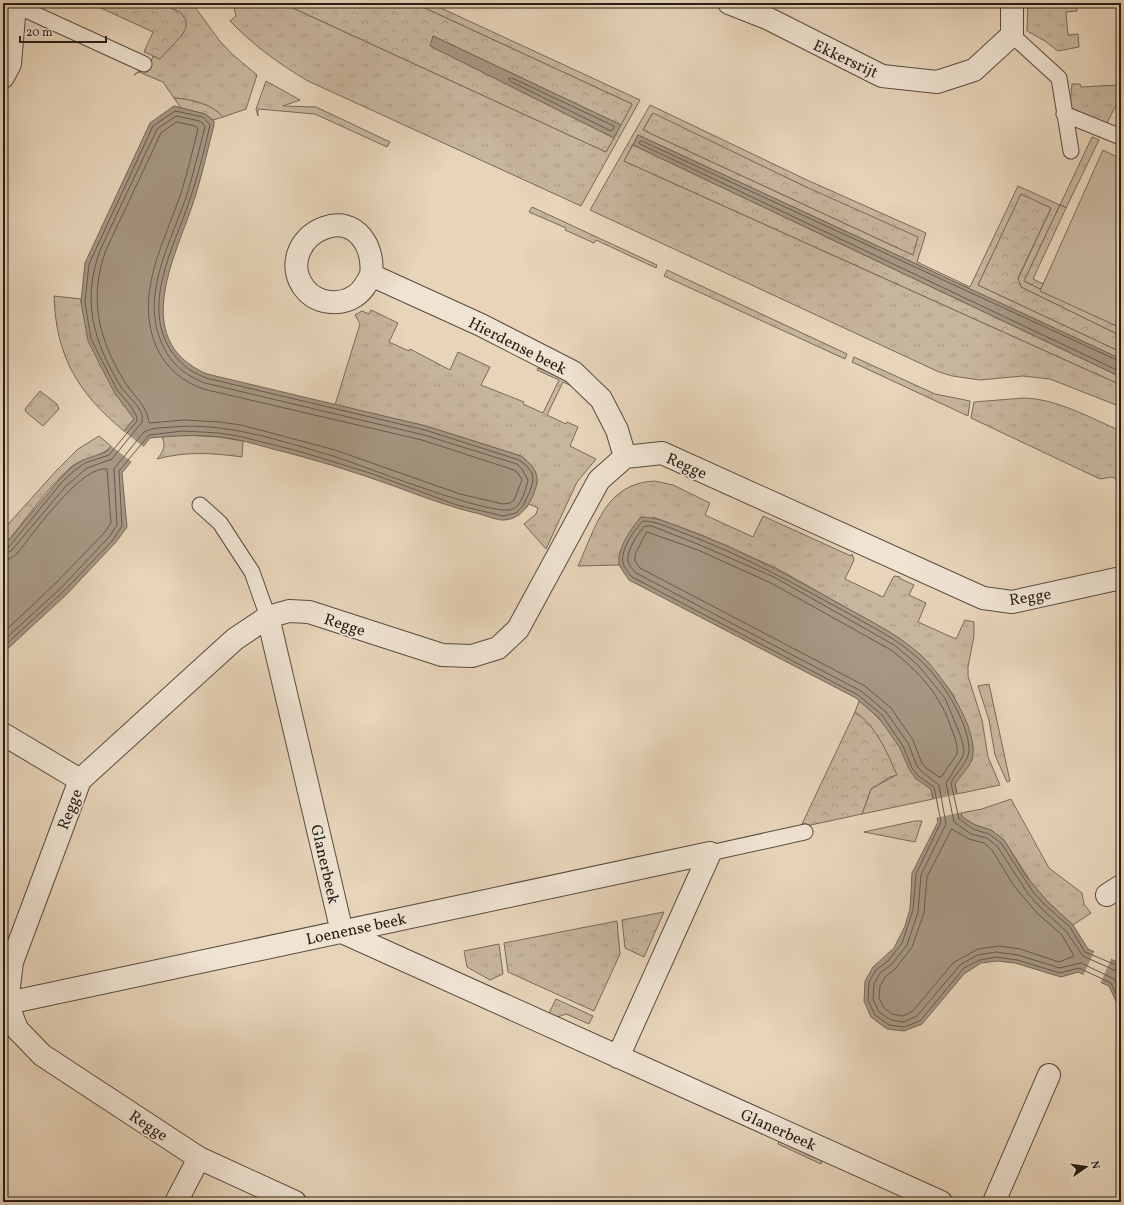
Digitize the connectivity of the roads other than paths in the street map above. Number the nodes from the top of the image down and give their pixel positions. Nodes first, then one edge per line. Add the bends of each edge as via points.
1 (730, 3) edge
2 (1012, 3) edge
3 (15, 5) joint
4 (771, 10) edge
5 (1012, 35) junction
6 (144, 64) dead end
7 (3, 77) edge
8 (1064, 114) junction
9 (1121, 137) edge
10 (1071, 151) dead end
11 (371, 275) dead end
12 (625, 457) junction
13 (200, 505) dead end
14 (1121, 578) edge
15 (268, 617) junction
16 (3, 734) edge
17 (80, 780) junction
18 (805, 832) dead end
19 (710, 853) junction
20 (342, 932) junction
21 (5, 1003) edge
22 (618, 1057) junction
23 (1049, 1075) dead end
24 (199, 1158) junction
25 (176, 1202) edge
26 (295, 1202) edge
27 (941, 1202) edge
28 (994, 1202) edge

1 - 4 street, Ekkersrijt
2 - 5 street
3 - 6 lane
3 - 7 street via 10,64
4 - 5 street, Ekkersrijt via 882,76 937,82 974,70
5 - 8 lane via 1058,78
8 - 9 lane
8 - 10 lane
11 - 12 street, Hierdense beek via 481,325 573,372 601,399 617,430
12 - 14 street, Regge via 662,453 983,598 1012,602
12 - 15 street, Regge via 599,480 518,629 498,648 472,656 442,655 309,612 289,611
13 - 15 lane via 220,524 252,572
15 - 17 street, Regge via 234,639
15 - 20 street, Glanerbeek
16 - 17 street
17 - 21 street, Regge via 12,962
18 - 19 lane
19 - 20 street, Loenense beek
19 - 22 street
20 - 21 street, Loenense beek
20 - 22 street, Glanerbeek
21 - 24 street, Regge via 17,1028 42,1055
22 - 27 street, Glanerbeek
23 - 28 street
24 - 25 street
24 - 26 street, Regge

